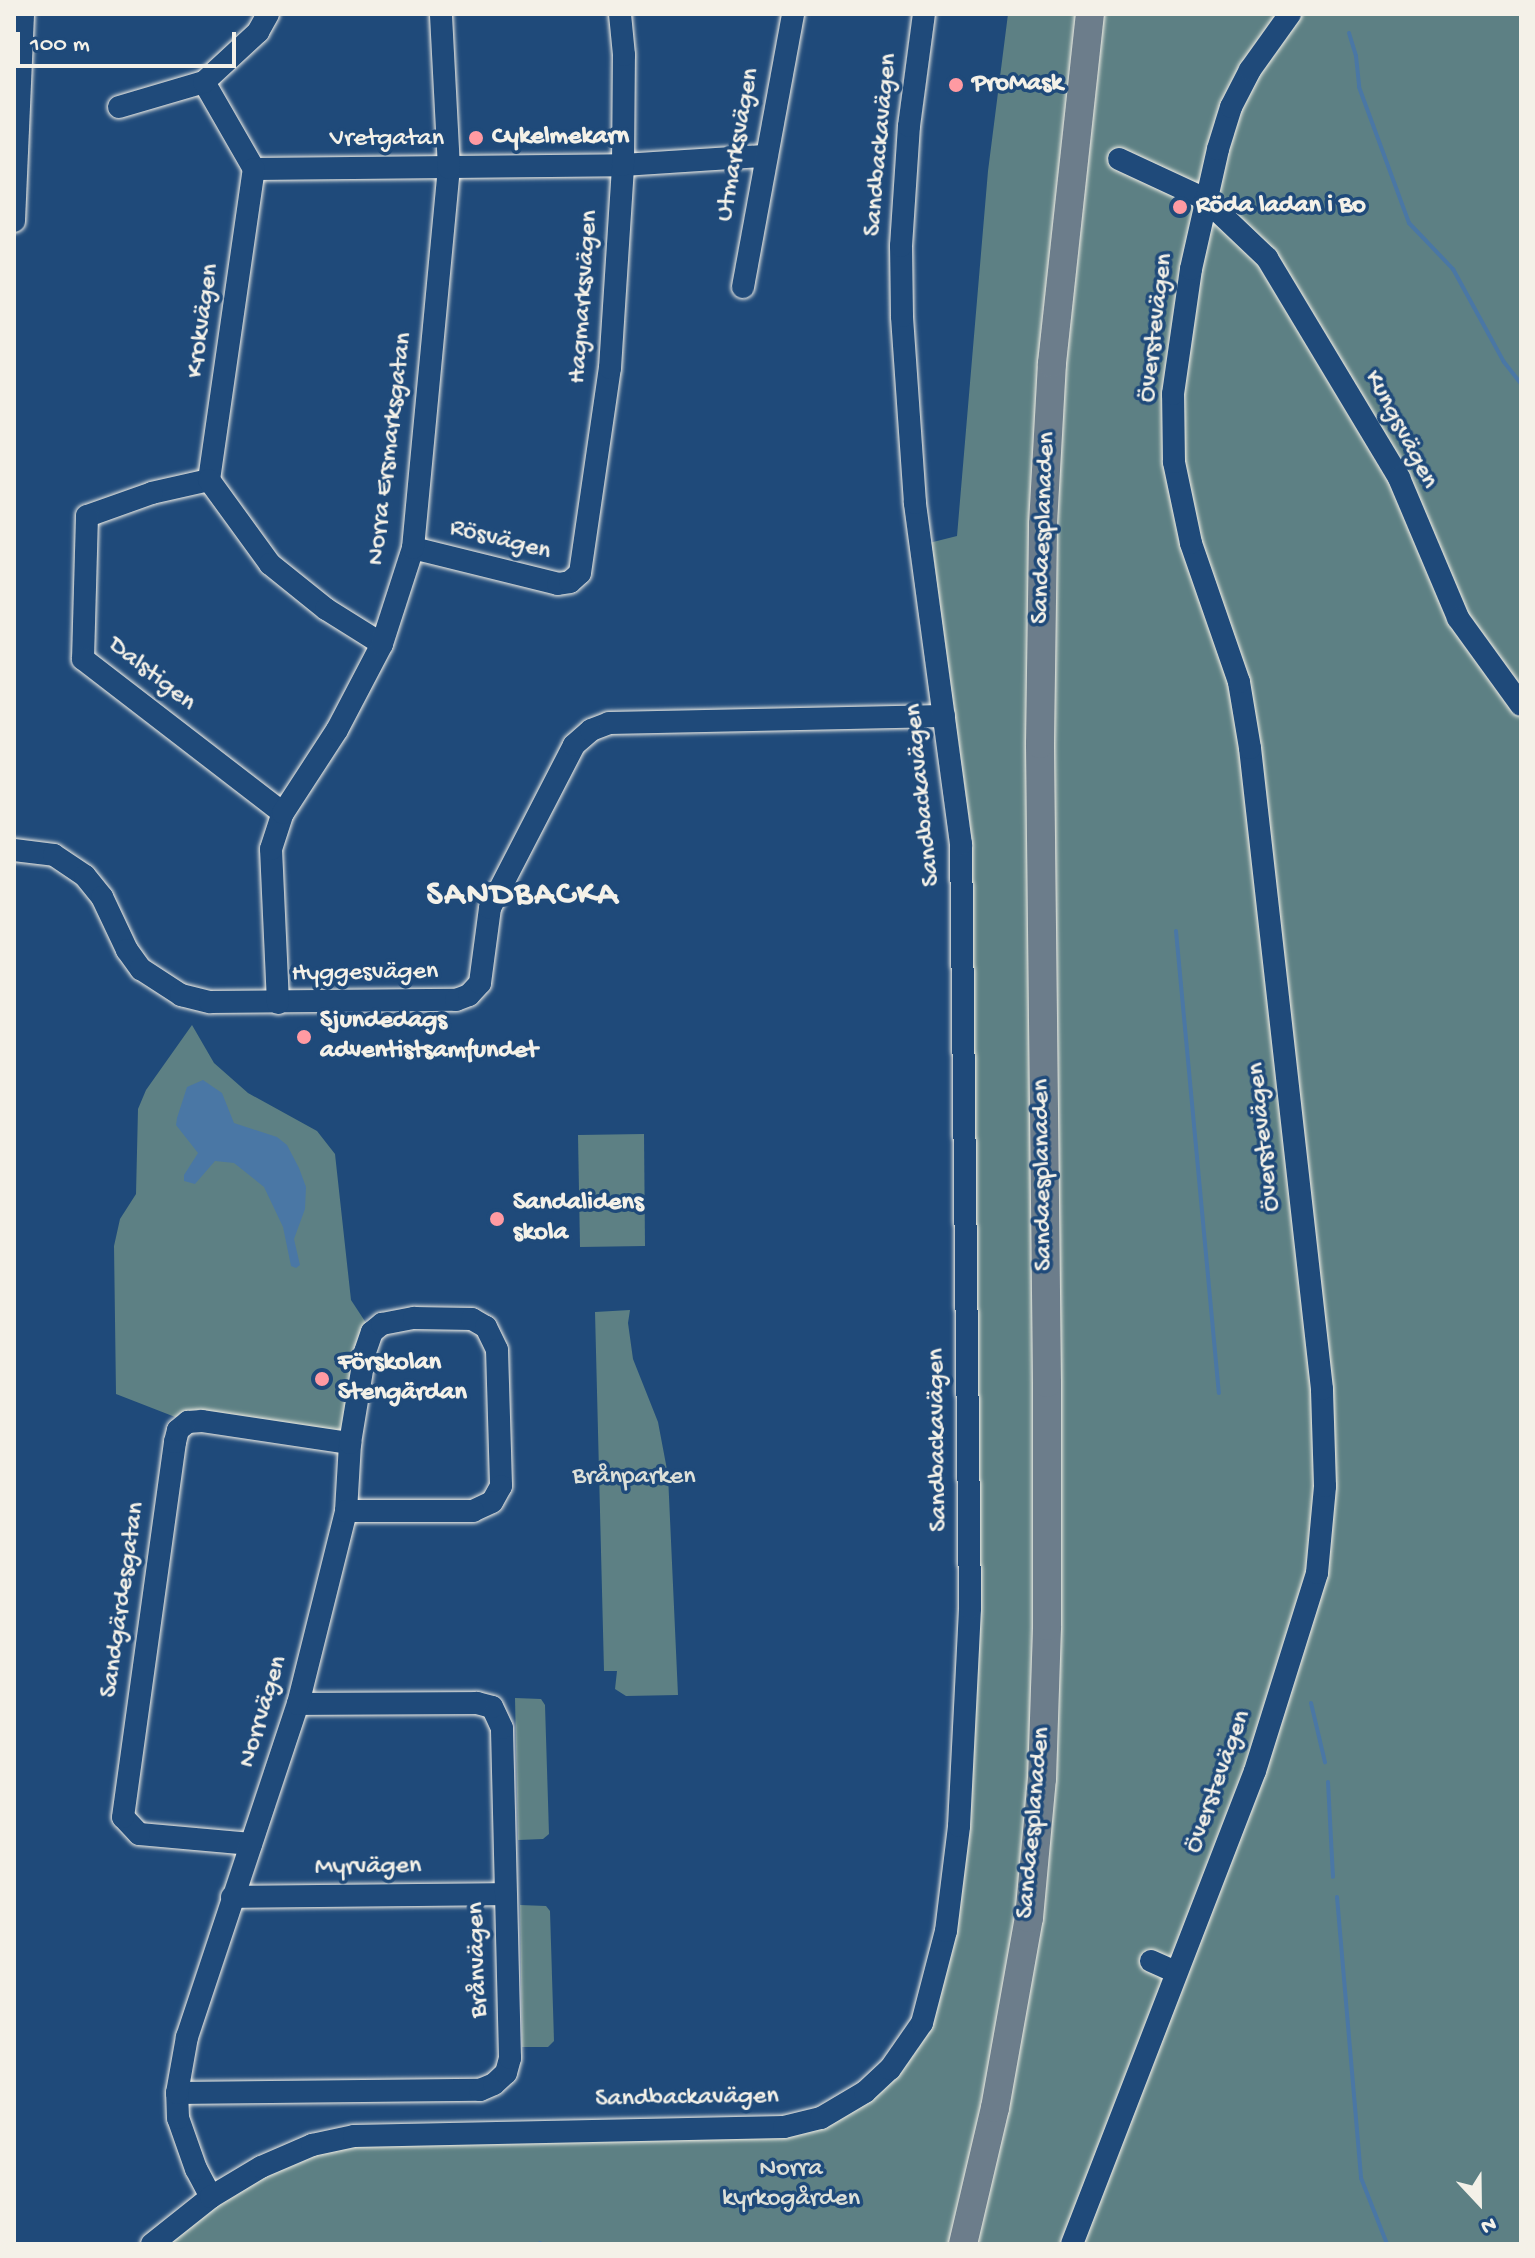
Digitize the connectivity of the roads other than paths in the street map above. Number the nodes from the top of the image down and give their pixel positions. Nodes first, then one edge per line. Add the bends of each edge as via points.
1 (23, 14) edge
2 (268, 14) edge
3 (441, 14) edge
4 (620, 14) edge
5 (793, 14) edge
6 (924, 14) edge
7 (1090, 14) edge
8 (1106, 14) edge
9 (1290, 14) edge
10 (204, 82) junction
11 (1083, 102) junction
12 (119, 107) dead end
13 (764, 156) junction
14 (1119, 159) dead end
15 (623, 165) junction
16 (449, 168) junction
17 (254, 169) junction
18 (1205, 199) junction
19 (14, 221) edge
20 (743, 287) dead end
21 (209, 480) junction
22 (413, 548) junction
23 (573, 579) joint
24 (382, 644) junction
25 (1521, 705) edge
26 (944, 716) junction
27 (283, 813) junction
28 (14, 850) edge
29 (278, 1003) junction
30 (350, 1443) junction
31 (346, 1511) junction
32 (298, 1704) junction
33 (251, 1844) junction
34 (505, 1894) junction
35 (232, 1897) junction
36 (1151, 1961) dead end
37 (1176, 1972) junction
38 (177, 2093) junction
39 (211, 2197) junction
40 (152, 2244) edge
41 (963, 2244) edge
42 (1072, 2244) edge

1 - 19 street
2 - 10 street via 258,32
3 - 16 street, Norra Ersmarksgatan
4 - 15 street, Hagmarksvägen
5 - 13 street, Utmarksvägen
6 - 26 street, Sandbackavägen via 909,126 902,316 915,503
7 - 11 main road, Sandaesplanaden
8 - 11 main road, Sandaesplanaden
9 - 18 street, Överstevägen via 1231,107
10 - 12 street
10 - 17 street
11 - 41 main road, Sandaesplanaden via 1052,363 1043,524 1047,1474 1042,1779 1029,1918 995,2108
13 - 15 street, Vretgatan
13 - 20 street, Utmarksvägen
14 - 18 street, Kungsvägen
15 - 16 street, Vretgatan
15 - 23 street, Hagmarksvägen via 610,368 580,573
16 - 17 street, Vretgatan
16 - 22 street, Norra Ersmarksgatan
17 - 21 street, Krokvägen
18 - 25 street, Kungsvägen via 1267,258 1282,281 1399,478 1458,618
18 - 37 street, Överstevägen via 1173,394 1174,462 1191,543 1239,682 1250,748 1322,1389 1325,1486 1317,1573 1295,1654
21 - 24 street via 270,564 326,609
21 - 27 street, Dalstigen via 87,516 83,659
22 - 23 street, Rösvägen via 558,584
22 - 24 street, Norra Ersmarksgatan
24 - 27 street, Norra Ersmarksgatan via 337,730
26 - 29 street, Hyggesvägen via 609,723 591,730 574,745 490,908 480,983 469,995 456,1000
26 - 39 street, Sandbackavägen via 961,844 970,1608 959,1826 946,1931 922,2023 899,2059 865,2092 809,2121 784,2127 354,2136 312,2145
27 - 29 street, Norra Ersmarksgatan via 271,849
28 - 29 street, Hyggesvägen via 54,855 85,876 141,969 169,990 210,1002
30 - 31 street, Norrvägen
30 - 31 street, Norrvägen via 372,1332 382,1324 414,1318 472,1319 486,1327 497,1350 501,1486 492,1502 473,1511
30 - 33 street, Sandgärdesgatan via 202,1421 188,1422 178,1430 175,1442 123,1817 139,1834
31 - 32 street, Norrvägen
32 - 33 street, Norrvägen
32 - 34 street, Brånvägen via 492,1707 502,1728
33 - 35 street, Norrvägen
34 - 35 street, Myrvägen
34 - 38 street, Brånvägen via 510,2058 506,2073 494,2084 480,2090
35 - 38 street, Norrvägen via 187,2037
36 - 37 street
37 - 42 street, Överstevägen
38 - 39 street, Norrvägen via 183,2138
39 - 40 street, Sandbackavägen

